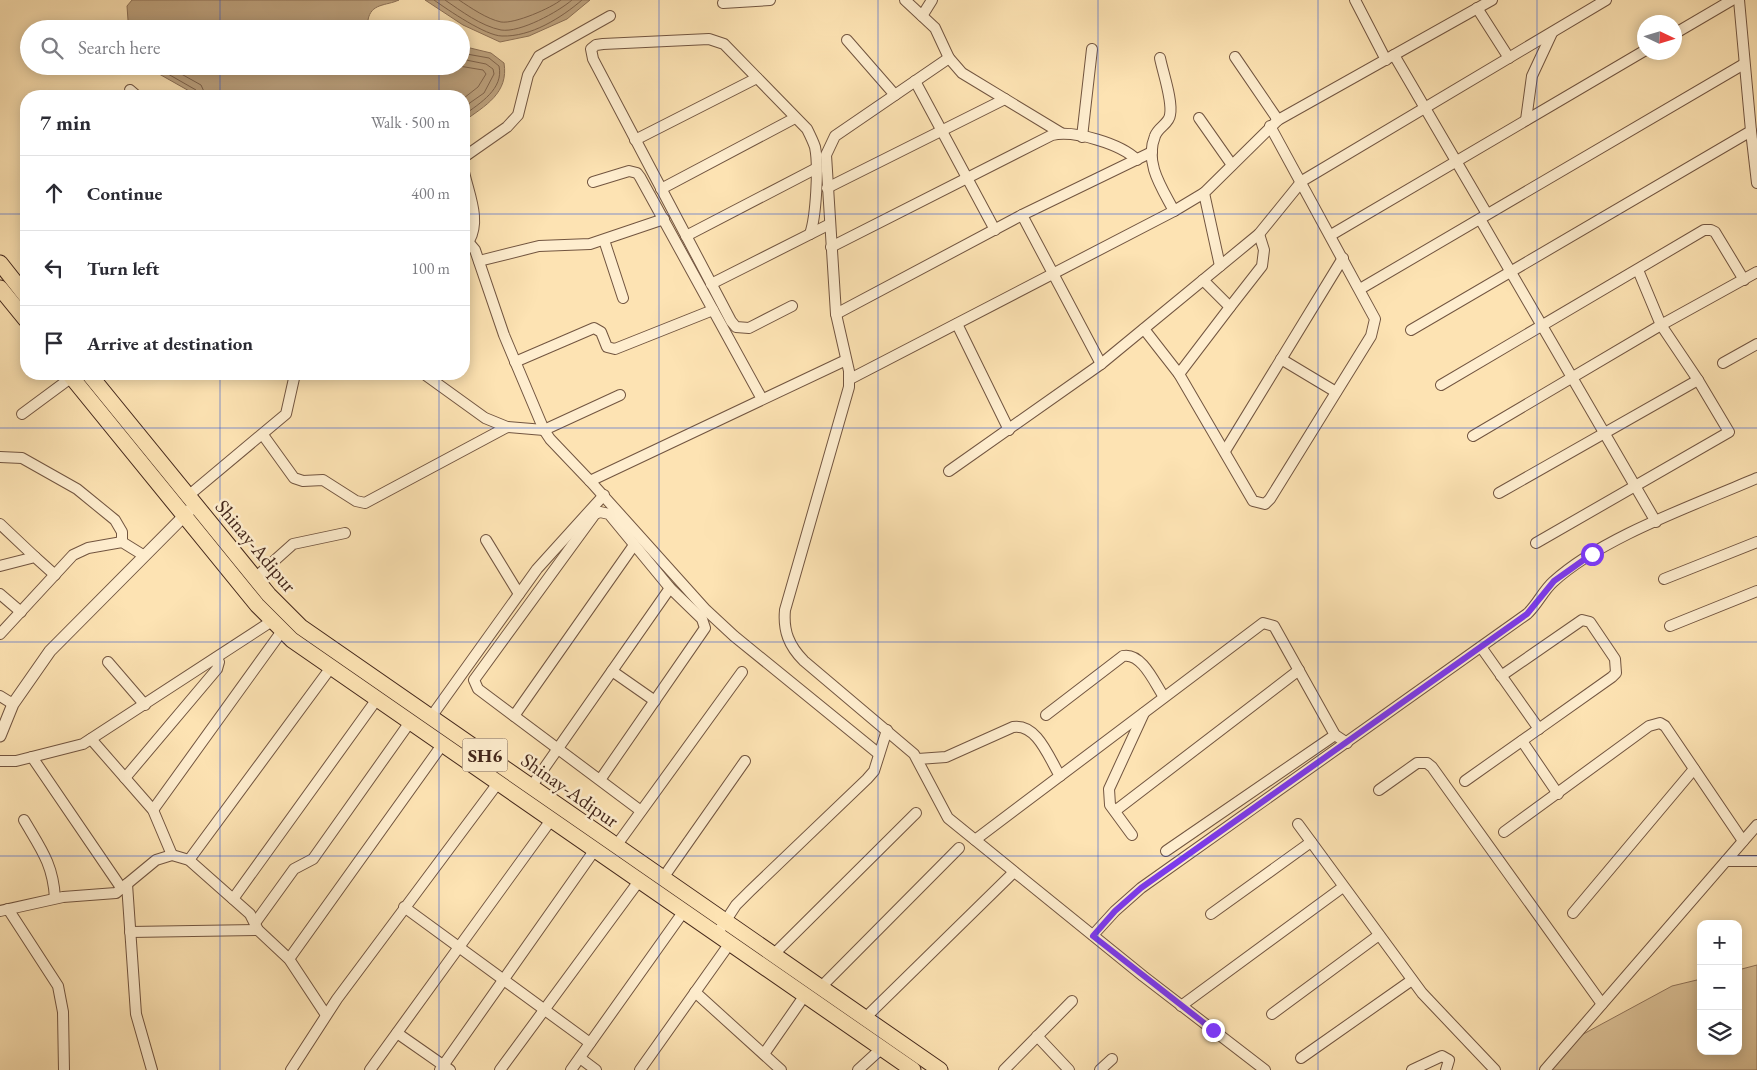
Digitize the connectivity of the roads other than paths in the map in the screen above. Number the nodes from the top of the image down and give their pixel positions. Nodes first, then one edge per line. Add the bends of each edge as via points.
1 (770, 0) edge
2 (905, 0) edge
3 (932, 0) edge
4 (1355, 0) edge
5 (1492, 0) edge
6 (1589, 0) edge
7 (1606, 0) edge
8 (1732, 0) edge
9 (1739, 0) edge
10 (723, 3) dead end
11 (1478, 8) junction
12 (1585, 13) junction
13 (610, 16) dead end
14 (922, 16) junction
15 (1682, 29) edge
16 (1552, 33) junction
17 (847, 40) dead end
18 (1092, 49) dead end
19 (1637, 55) edge
20 (1234, 57) dead end
21 (949, 58) junction
22 (1160, 58) dead end
23 (1390, 58) junction
24 (1509, 58) junction
25 (1744, 64) junction
26 (757, 78) junction
27 (915, 81) junction
28 (895, 95) junction
29 (1005, 99) junction
30 (1425, 108) junction
31 (795, 118) junction
32 (1199, 118) dead end
33 (1526, 120) junction
34 (1274, 123) junction
35 (941, 130) junction
36 (1751, 131) junction
37 (1061, 133) junction
38 (1082, 137) junction
39 (635, 140) junction
40 (1152, 152) junction
41 (470, 153) edge
42 (1137, 160) junction
43 (1456, 161) junction
44 (1232, 165) junction
45 (816, 169) junction
46 (967, 178) junction
47 (1302, 181) junction
48 (593, 182) dead end
49 (1757, 183) edge
50 (661, 188) junction
51 (827, 188) junction
52 (1204, 193) junction
53 (470, 198) edge
54 (1174, 211) junction
55 (1022, 215) junction
56 (1484, 216) junction
57 (664, 219) junction
58 (830, 224) junction
59 (995, 230) junction
60 (810, 234) junction
61 (1259, 234) junction
62 (1331, 235) junction
63 (470, 236) edge
64 (686, 236) junction
65 (604, 240) junction
66 (470, 246) edge
67 (831, 247) junction
68 (1343, 258) junction
69 (479, 261) junction
70 (1220, 266) junction
71 (4, 268) edge
72 (1638, 270) junction
73 (1757, 272) edge
74 (1510, 273) junction
75 (1054, 274) junction
76 (1203, 280) junction
77 (1744, 280) junction
78 (711, 284) junction
79 (0, 288) edge
80 (20, 288) edge
81 (1360, 289) junction
82 (624, 298) dead end
83 (792, 306) dead end
84 (1230, 307) junction
85 (713, 310) junction
86 (20, 312) edge
87 (836, 314) junction
88 (957, 324) junction
89 (1661, 325) junction
90 (1541, 326) junction
91 (1144, 329) junction
92 (1411, 330) dead end
93 (1757, 344) edge
94 (1281, 359) junction
95 (846, 360) junction
96 (515, 362) junction
97 (1723, 363) dead end
98 (1101, 364) junction
99 (1178, 374) junction
100 (850, 379) junction
101 (1572, 379) junction
102 (64, 380) edge
103 (74, 380) edge
104 (94, 380) edge
105 (293, 380) edge
106 (432, 380) edge
107 (1698, 380) junction
108 (1440, 385) dead end
109 (1336, 392) junction
110 (620, 395) dead end
111 (762, 399) junction
112 (22, 414) dead end
113 (507, 427) junction
114 (544, 430) junction
115 (1009, 430) junction
116 (1604, 433) junction
117 (263, 435) junction
118 (1473, 436) dead end
119 (1225, 451) junction
120 (0, 458) edge
121 (949, 471) dead end
122 (1757, 478) edge
123 (590, 481) junction
124 (1634, 486) junction
125 (1499, 493) dead end
126 (604, 495) junction
127 (192, 500) junction
128 (183, 514) junction
129 (1656, 522) junction
130 (1, 528) edge
131 (345, 533) dead end
132 (486, 540) dead end
133 (122, 542) junction
134 (1757, 542) edge
135 (1536, 543) dead end
136 (634, 545) junction
137 (143, 555) junction
138 (35, 557) junction
139 (0, 566) edge
140 (55, 575) junction
141 (255, 578) junction
142 (1664, 578) dead end
143 (670, 588) junction
144 (1757, 591) edge
145 (0, 594) edge
146 (519, 594) junction
147 (21, 612) junction
148 (277, 626) junction
149 (1670, 626) dead end
150 (0, 634) edge
151 (1481, 647) junction
152 (216, 658) junction
153 (108, 662) dead end
154 (332, 666) junction
155 (1299, 670) junction
156 (612, 671) junction
157 (742, 672) dead end
158 (1501, 676) junction
159 (0, 696) edge
160 (1164, 697) junction
161 (377, 699) junction
162 (656, 701) junction
163 (13, 704) junction
164 (145, 705) junction
165 (1144, 711) junction
166 (1046, 715) dead end
167 (514, 716) junction
168 (431, 717) junction
169 (410, 722) junction
170 (1, 729) edge
171 (1539, 729) junction
172 (887, 730) junction
173 (1335, 735) junction
174 (91, 739) junction
175 (1522, 741) junction
176 (1347, 743) junction
177 (442, 745) junction
178 (558, 749) junction
179 (880, 754) junction
180 (32, 757) junction
181 (918, 759) junction
182 (0, 761) edge
183 (745, 761) dead end
184 (1694, 769) junction
185 (1060, 776) junction
186 (125, 778) junction
187 (600, 780) junction
188 (1465, 781) dead end
189 (498, 784) junction
190 (531, 787) junction
191 (1379, 790) dead end
192 (1558, 794) junction
193 (153, 810) junction
194 (640, 811) junction
195 (1115, 811) junction
196 (916, 813) dead end
197 (24, 820) dead end
198 (551, 820) junction
199 (1298, 824) dead end
200 (1757, 825) edge
201 (1504, 832) dead end
202 (1132, 835) dead end
203 (975, 840) junction
204 (1743, 841) junction
205 (1311, 842) junction
206 (616, 846) junction
207 (960, 848) dead end
208 (594, 851) junction
209 (1166, 851) dead end
210 (172, 855) junction
211 (189, 860) junction
212 (1726, 861) junction
213 (1757, 861) edge
214 (1014, 872) junction
215 (663, 878) junction
216 (639, 881) junction
217 (125, 887) junction
218 (1343, 888) junction
219 (55, 898) junction
220 (233, 899) junction
221 (404, 907) junction
222 (4, 910) edge
223 (684, 911) junction
224 (1573, 913) dead end
225 (1211, 914) dead end
226 (726, 921) junction
227 (257, 927) junction
228 (130, 932) junction
229 (1379, 935) junction
230 (1093, 936) junction
231 (724, 938) junction
232 (459, 947) junction
233 (774, 954) junction
234 (289, 959) junction
235 (503, 980) junction
236 (1412, 980) junction
237 (821, 987) junction
238 (695, 992) junction
239 (805, 995) junction
240 (1072, 1001) dead end
241 (1602, 1004) junction
242 (1181, 1006) junction
243 (544, 1010) junction
244 (1272, 1014) dead end
245 (326, 1015) junction
246 (865, 1018) junction
247 (397, 1033) junction
248 (1037, 1036) junction
249 (590, 1043) junction
250 (882, 1048) junction
251 (764, 1054) junction
252 (580, 1058) junction
253 (1301, 1058) dead end
254 (1112, 1059) dead end
255 (444, 1068) edge
256 (64, 1070) edge
257 (152, 1070) edge
258 (291, 1070) edge
259 (370, 1070) edge
260 (500, 1070) edge
261 (571, 1070) edge
262 (596, 1070) edge
263 (640, 1070) edge
264 (781, 1070) edge
265 (858, 1070) edge
266 (913, 1070) edge
267 (940, 1070) edge
268 (1004, 1070) edge
269 (1069, 1070) edge
270 (1100, 1070) edge
271 (1265, 1070) edge
272 (1412, 1070) edge
273 (1446, 1070) edge
274 (1495, 1070) edge
275 (1545, 1070) edge

1 - 10 street
2 - 14 street
3 - 14 street
4 - 23 street
5 - 11 street
6 - 12 street
7 - 12 street
8 - 15 street
9 - 25 street
11 - 23 street
11 - 24 street
12 - 16 street
13 - 41 street via 539,56 528,75 518,115 507,127
14 - 21 street via 941,38
16 - 24 street
16 - 33 street via 1532,76
17 - 28 street
18 - 38 street
19 - 33 street
20 - 34 street
21 - 27 street
21 - 29 street via 962,72
22 - 40 street via 1171,112 1167,122 1154,136
23 - 30 street
23 - 34 street
24 - 30 street
25 - 36 street
25 - 56 street
26 - 31 street
26 - 39 street
26 - 39 street via 724,44 708,39 596,45 591,48 593,59
27 - 28 street
27 - 35 street
28 - 51 street via 835,136 826,155
29 - 35 street
29 - 37 street
30 - 43 street
30 - 47 street
31 - 45 street via 811,137
31 - 50 street
32 - 44 street
33 - 43 street
34 - 44 street
34 - 47 street
35 - 46 street
35 - 51 street
36 - 49 street
36 - 74 street
37 - 38 street
37 - 46 street
38 - 42 street via 1121,147
39 - 50 street
40 - 42 street
40 - 54 street via 1156,177
42 - 55 street
43 - 56 street
43 - 62 street
44 - 52 street
45 - 60 street via 814,220
45 - 64 street
46 - 59 street
46 - 67 street
47 - 61 street
47 - 62 street
48 - 57 street via 629,171 637,173
50 - 64 street
51 - 58 street
52 - 54 street
52 - 70 street
53 - 63 street via 475,219 474,233
54 - 75 street
55 - 59 street
55 - 75 street
56 - 74 street
56 - 81 street
57 - 65 street
57 - 85 street
58 - 60 street
58 - 67 street
59 - 87 street
60 - 78 street
61 - 70 street
61 - 84 street via 1264,250 1262,266
62 - 68 street
64 - 78 street
65 - 69 street via 590,244 539,246
65 - 82 street
66 - 69 street
67 - 87 street
68 - 81 street
68 - 94 street
69 - 96 street
70 - 76 street
71 - 80 main road
72 - 77 street via 1708,229 1715,232
72 - 89 street
72 - 90 street
73 - 77 street
74 - 90 street
74 - 92 street
75 - 88 street
75 - 98 street
76 - 84 street
76 - 91 street
77 - 89 street
78 - 83 street via 731,321 742,329
79 - 86 main road
81 - 109 street via 1373,312 1375,326
84 - 99 street
85 - 96 street via 615,349 607,347 601,332 594,328
85 - 111 street
87 - 95 street
88 - 100 street
88 - 115 street
89 - 101 street
89 - 107 street
90 - 101 street
90 - 108 street
91 - 98 street
91 - 99 street
93 - 97 street
94 - 109 street
94 - 119 street
95 - 100 street
95 - 111 street
96 - 114 street
98 - 115 street
99 - 119 street
100 - 172 street via 848,396 783,623 794,651
101 - 116 street
101 - 118 street
102 - 112 street
103 - 128 main road, Shinay-Adipur / SH6
104 - 127 main road, Shinay-Adipur / SH6
105 - 117 street via 286,414
106 - 113 street via 485,418
107 - 116 street
107 - 124 street via 1729,432
109 - 119 street via 1265,504 1253,501
110 - 114 street
111 - 123 street
113 - 114 street
113 - 117 street via 365,503 356,502 323,480 294,478
114 - 123 street
115 - 121 street
116 - 124 street
116 - 125 street
117 - 127 street
120 - 133 street via 22,458 77,489 115,520 122,532
122 - 129 street
123 - 126 street
124 - 129 street
124 - 135 street
126 - 146 street via 537,569
126 - 179 street via 706,610
127 - 128 street
127 - 141 main road, Shinay-Adipur / SH6
128 - 137 street
128 - 148 main road, Shinay-Adipur / SH6
129 - 151 street via 1592,554 1554,581 1527,614
130 - 138 street
131 - 141 street via 293,544
132 - 146 street
133 - 137 street
133 - 140 street via 80,551
134 - 142 street
136 - 143 street
136 - 167 street
136 - 167 street via 609,514 595,514 476,674 474,680 478,689
137 - 163 street via 50,651
138 - 139 street
138 - 140 street
140 - 147 street
141 - 168 main road, Shinay-Adipur / SH6 via 301,627
143 - 156 street
143 - 162 street via 702,619 705,628
144 - 149 street
145 - 147 street
146 - 168 street
147 - 150 street
148 - 152 street
148 - 154 main road, Shinay-Adipur / SH6
148 - 193 street
151 - 158 street
151 - 176 street
152 - 164 street
152 - 186 street via 219,666 214,673
153 - 164 street
154 - 161 main road, Shinay-Adipur / SH6
154 - 211 street
155 - 160 street via 1274,626 1263,623
155 - 173 street
155 - 195 street
156 - 162 street
156 - 178 street
157 - 194 street
158 - 171 street
158 - 171 street via 1578,622 1590,622 1615,658 1616,673
159 - 163 street
160 - 165 street
160 - 166 street via 1137,658 1128,655
161 - 169 main road, Shinay-Adipur / SH6
161 - 220 street
162 - 187 street
163 - 170 street
164 - 174 street
165 - 185 street
165 - 195 street via 1109,789 1110,805
167 - 178 street
168 - 190 main road, Shinay-Adipur / SH6
169 - 177 main road, Shinay-Adipur / SH6
169 - 227 street via 313,859 294,869
171 - 175 street
172 - 179 street
172 - 181 street
173 - 176 street
173 - 209 street
174 - 180 street via 72,748
174 - 186 street
175 - 188 street
175 - 192 street
176 - 230 street via 1141,888
177 - 189 main road, Shinay-Adipur / SH6
177 - 234 street
178 - 187 street
178 - 190 street
179 - 226 street via 874,771 867,779 750,891
180 - 182 street
180 - 217 street
181 - 185 street via 946,757 1012,727 1021,726 1032,732
181 - 203 street via 948,818
183 - 215 street
184 - 192 street via 1665,726 1655,724
184 - 204 street
184 - 224 street
185 - 203 street
186 - 193 street
187 - 194 street
189 - 198 main road, Shinay-Adipur / SH6
189 - 221 street
190 - 206 main road, Shinay-Adipur / SH6
191 - 241 street via 1417,763 1428,763
192 - 201 street
193 - 210 street
194 - 206 street
195 - 202 street
196 - 233 street
197 - 219 street via 49,864
198 - 208 main road, Shinay-Adipur / SH6
198 - 232 street
199 - 205 street
200 - 204 street
203 - 214 street
204 - 212 street
205 - 218 street
205 - 225 street
206 - 215 main road, Shinay-Adipur / SH6
207 - 237 street
208 - 216 main road, Shinay-Adipur / SH6
208 - 235 street
210 - 211 street
210 - 217 street via 156,860
211 - 220 street
212 - 213 street
212 - 241 street
214 - 230 street
214 - 246 street
215 - 226 main road, Shinay-Adipur / SH6
216 - 223 main road, Shinay-Adipur / SH6
216 - 243 street
217 - 219 street via 106,896
217 - 228 street
218 - 229 street
218 - 242 street
219 - 222 street
220 - 227 street via 250,914
221 - 232 street
221 - 245 street
222 - 256 street via 53,977 62,999
223 - 231 main road, Shinay-Adipur / SH6
223 - 249 street
226 - 231 street
226 - 233 main road, Shinay-Adipur / SH6
227 - 228 street
227 - 234 street
228 - 257 street via 136,1014
229 - 236 street
229 - 244 street
230 - 242 street
231 - 238 street
231 - 239 main road, Shinay-Adipur / SH6
232 - 235 street
232 - 247 street
233 - 237 main road, Shinay-Adipur / SH6
234 - 245 street
235 - 243 street
235 - 255 street
236 - 253 street
236 - 274 street
237 - 246 main road, Shinay-Adipur / SH6
238 - 251 street
238 - 263 street
239 - 250 main road, Shinay-Adipur / SH6
239 - 251 street
240 - 248 street
241 - 275 street
242 - 271 street
243 - 249 street
243 - 260 street
245 - 258 street
246 - 267 main road, Shinay-Adipur / SH6
247 - 255 street
247 - 259 street
248 - 268 street
248 - 269 street
249 - 252 street
250 - 265 street
250 - 266 main road, Shinay-Adipur / SH6
251 - 264 street
252 - 261 street
252 - 262 street
254 - 270 street
272 - 273 street via 1442,1056 1449,1060

